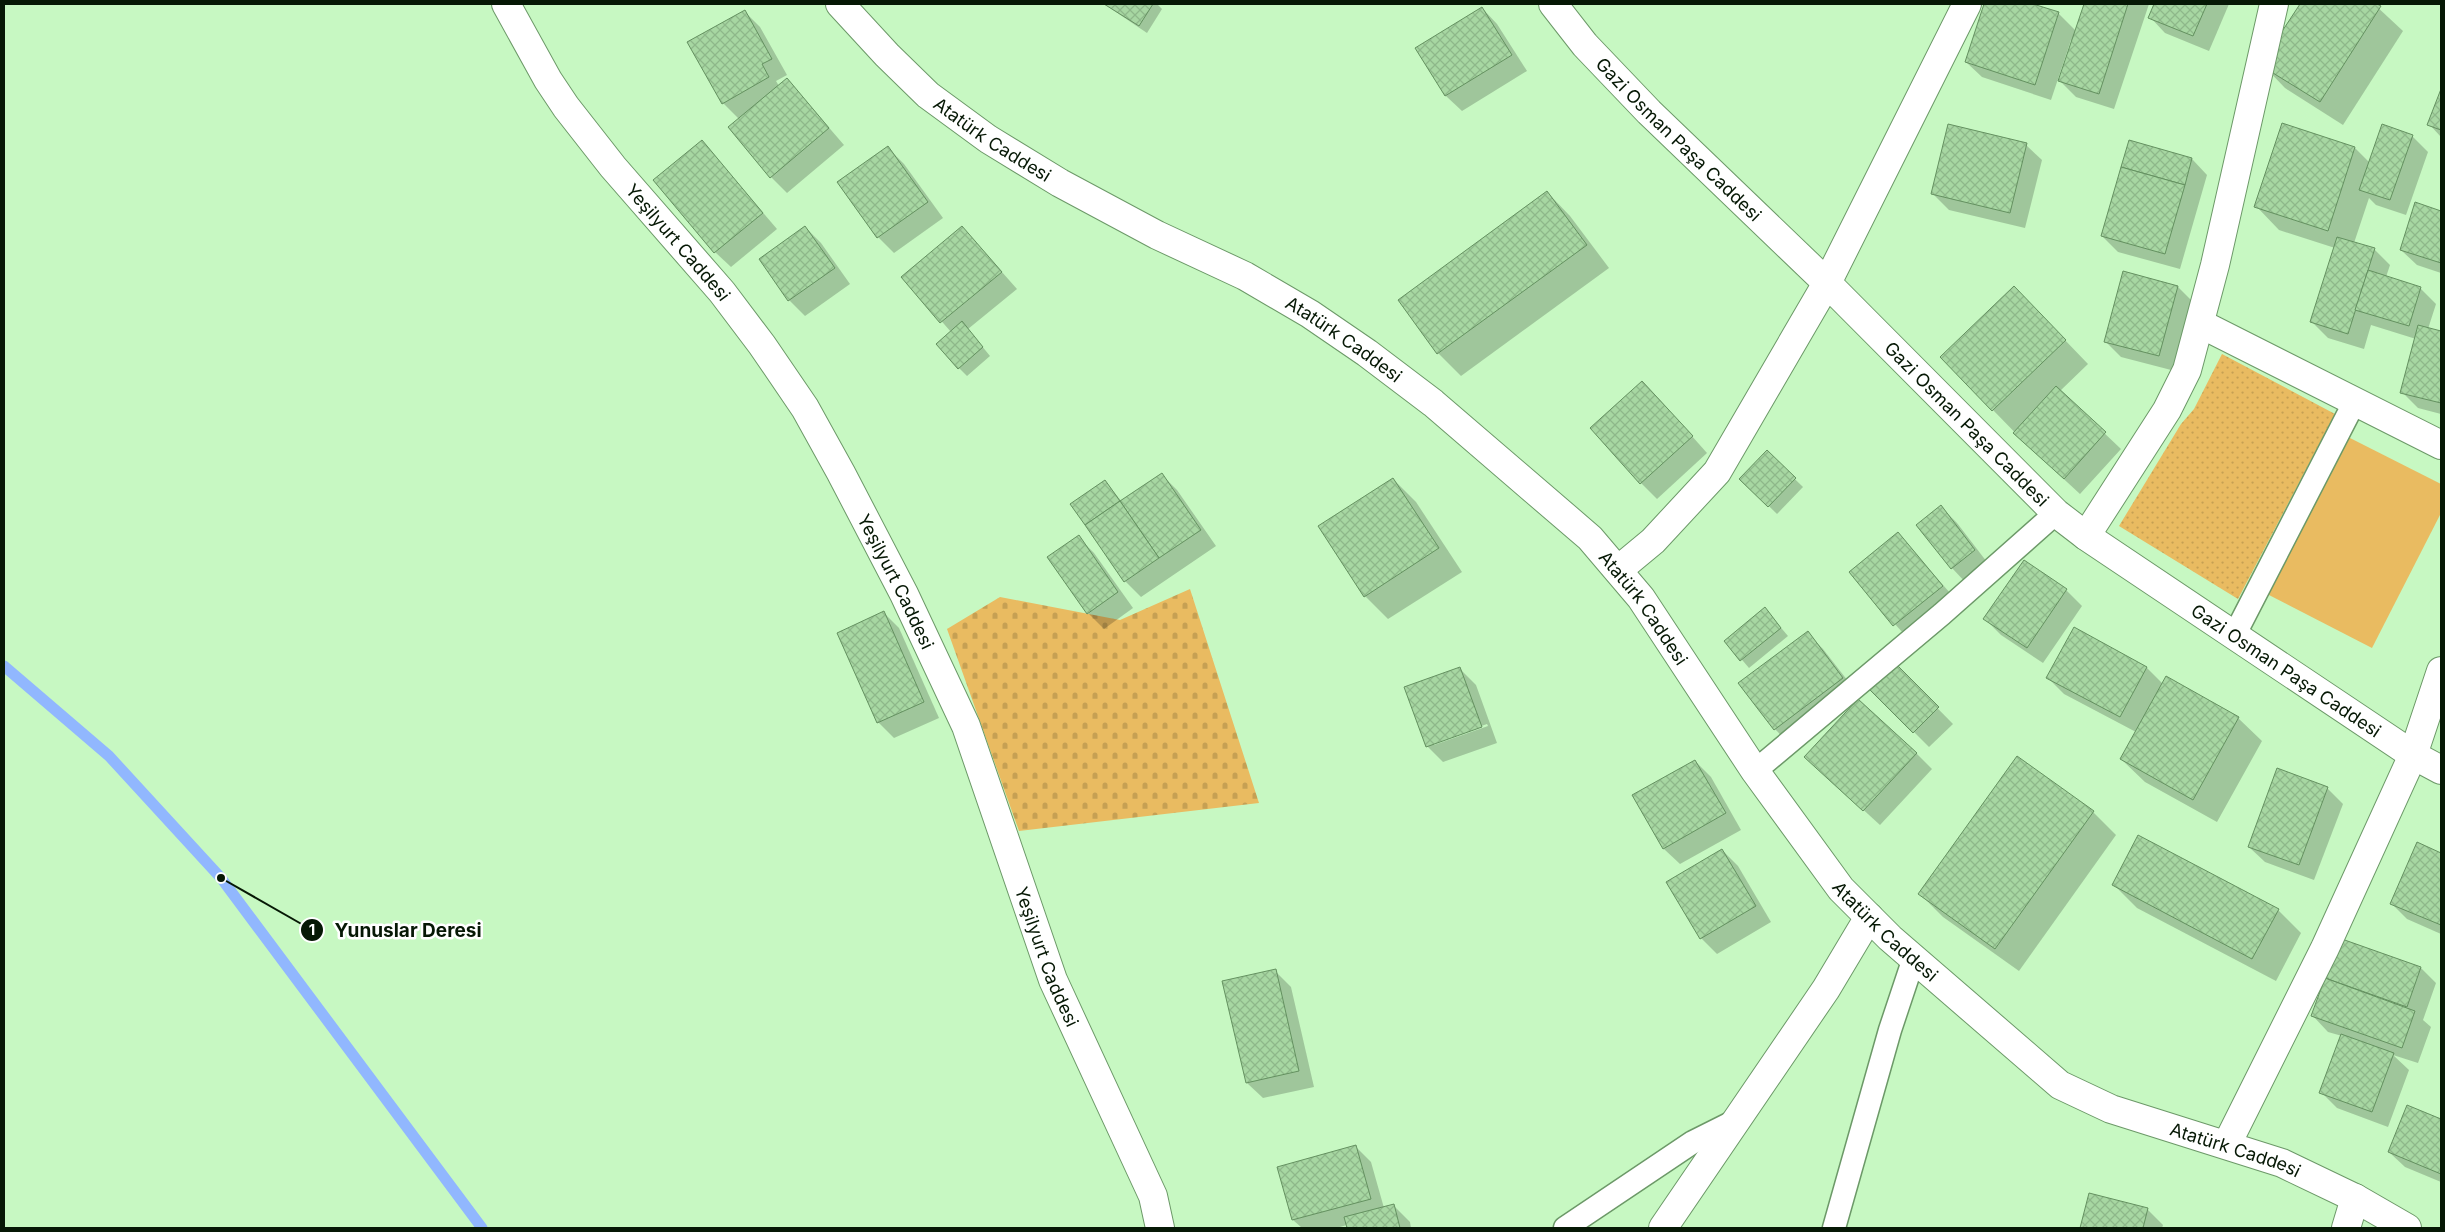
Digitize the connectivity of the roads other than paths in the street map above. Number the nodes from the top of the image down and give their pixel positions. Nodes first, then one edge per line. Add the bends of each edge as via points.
1 (506, 4) edge
2 (840, 4) edge
3 (1553, 4) edge
4 (1967, 4) edge
5 (2274, 4) edge
6 (1827, 283) junction
7 (2201, 324) junction
8 (2355, 401) junction
9 (2441, 445) edge
10 (2056, 513) junction
11 (2086, 536) junction
12 (1618, 570) junction
13 (2234, 636) junction
14 (2441, 671) edge
15 (2413, 755) junction
16 (2441, 770) edge
17 (1755, 771) junction
18 (1869, 917) junction
19 (1914, 958) junction
20 (1735, 1121) junction
21 (2227, 1144) junction
22 (2356, 1198) junction
23 (1160, 1228) edge
24 (1565, 1228) edge
25 (1663, 1228) edge
26 (1834, 1228) edge
27 (2346, 1228) edge
28 (2407, 1228) edge

1 - 23 street, Yeşilyurt Caddesi via 566,107 613,167 722,292 762,345 805,408 841,473 904,594 966,726 1053,980 1153,1196
2 - 12 street, Atatürk Caddesi via 928,95 988,139 1060,183 1148,230 1245,276 1310,314 1367,353 1502,461 1590,538
3 - 6 street, Gazi Osman Paşa Caddesi via 1585,44 1649,112
4 - 6 street
5 - 7 street
6 - 10 street, Gazi Osman Paşa Caddesi
6 - 12 street via 1718,472 1653,541
7 - 8 street
7 - 11 street via 2178,392
8 - 9 street
8 - 13 lane
10 - 11 street, Gazi Osman Paşa Caddesi
10 - 17 lane
11 - 13 street, Gazi Osman Paşa Caddesi
12 - 17 street, Atatürk Caddesi via 1641,598
13 - 15 street, Gazi Osman Paşa Caddesi
14 - 15 street
15 - 16 street, Gazi Osman Paşa Caddesi
15 - 21 street via 2325,948
17 - 18 street, Atatürk Caddesi via 1841,889
18 - 19 street, Atatürk Caddesi
18 - 20 street via 1826,989
19 - 21 street, Atatürk Caddesi via 2060,1085 2111,1110
19 - 26 lane via 1890,1030
20 - 24 lane via 1693,1142
20 - 25 street
21 - 22 street, Atatürk Caddesi via 2282,1163
22 - 27 street
22 - 28 street, Atatürk Caddesi

